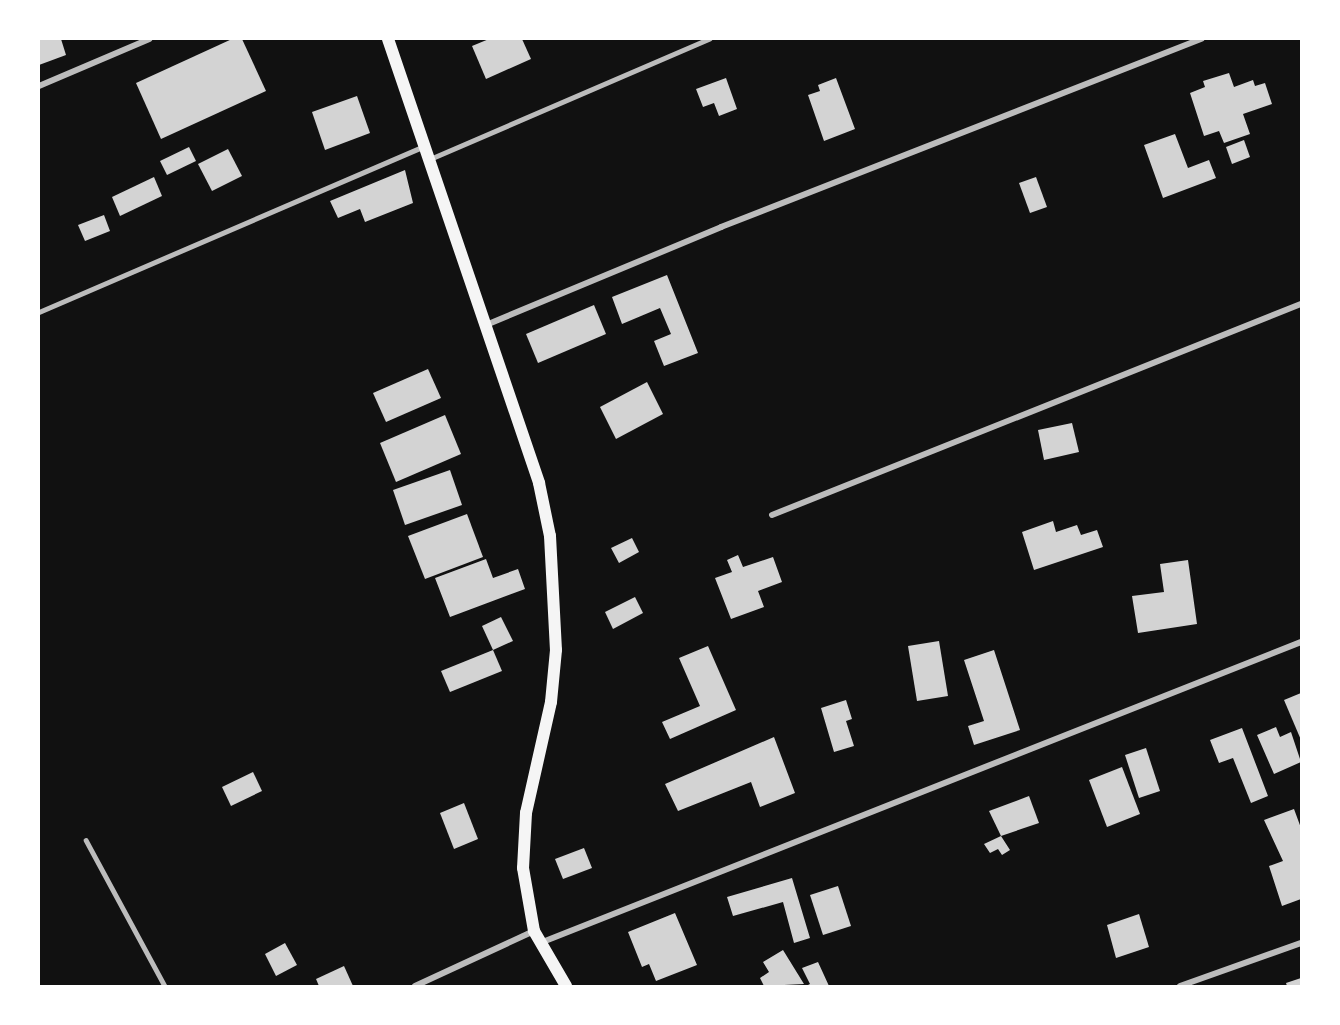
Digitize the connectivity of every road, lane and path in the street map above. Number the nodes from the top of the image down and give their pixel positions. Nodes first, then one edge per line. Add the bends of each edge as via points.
1 (149, 39) edge
2 (388, 39) edge
3 (709, 39) edge
4 (1201, 39) edge
5 (39, 86) edge
6 (424, 146) junction
7 (429, 160) junction
8 (1301, 304) edge
9 (39, 312) edge
10 (486, 325) junction
11 (772, 515) dead end
12 (1301, 642) edge
13 (86, 840) dead end
14 (536, 937) junction
15 (1301, 943) edge
16 (165, 986) edge
17 (414, 986) edge
18 (566, 986) edge
19 (1180, 986) edge

1 - 5 street
2 - 6 main road
3 - 7 lane
4 - 10 street via 722,227
6 - 7 main road
6 - 9 lane
7 - 10 main road
8 - 11 street
10 - 14 main road via 539,483 551,548 556,650 551,702 526,813 523,868
12 - 14 street
13 - 16 lane
14 - 17 street
14 - 18 main road
15 - 19 street

